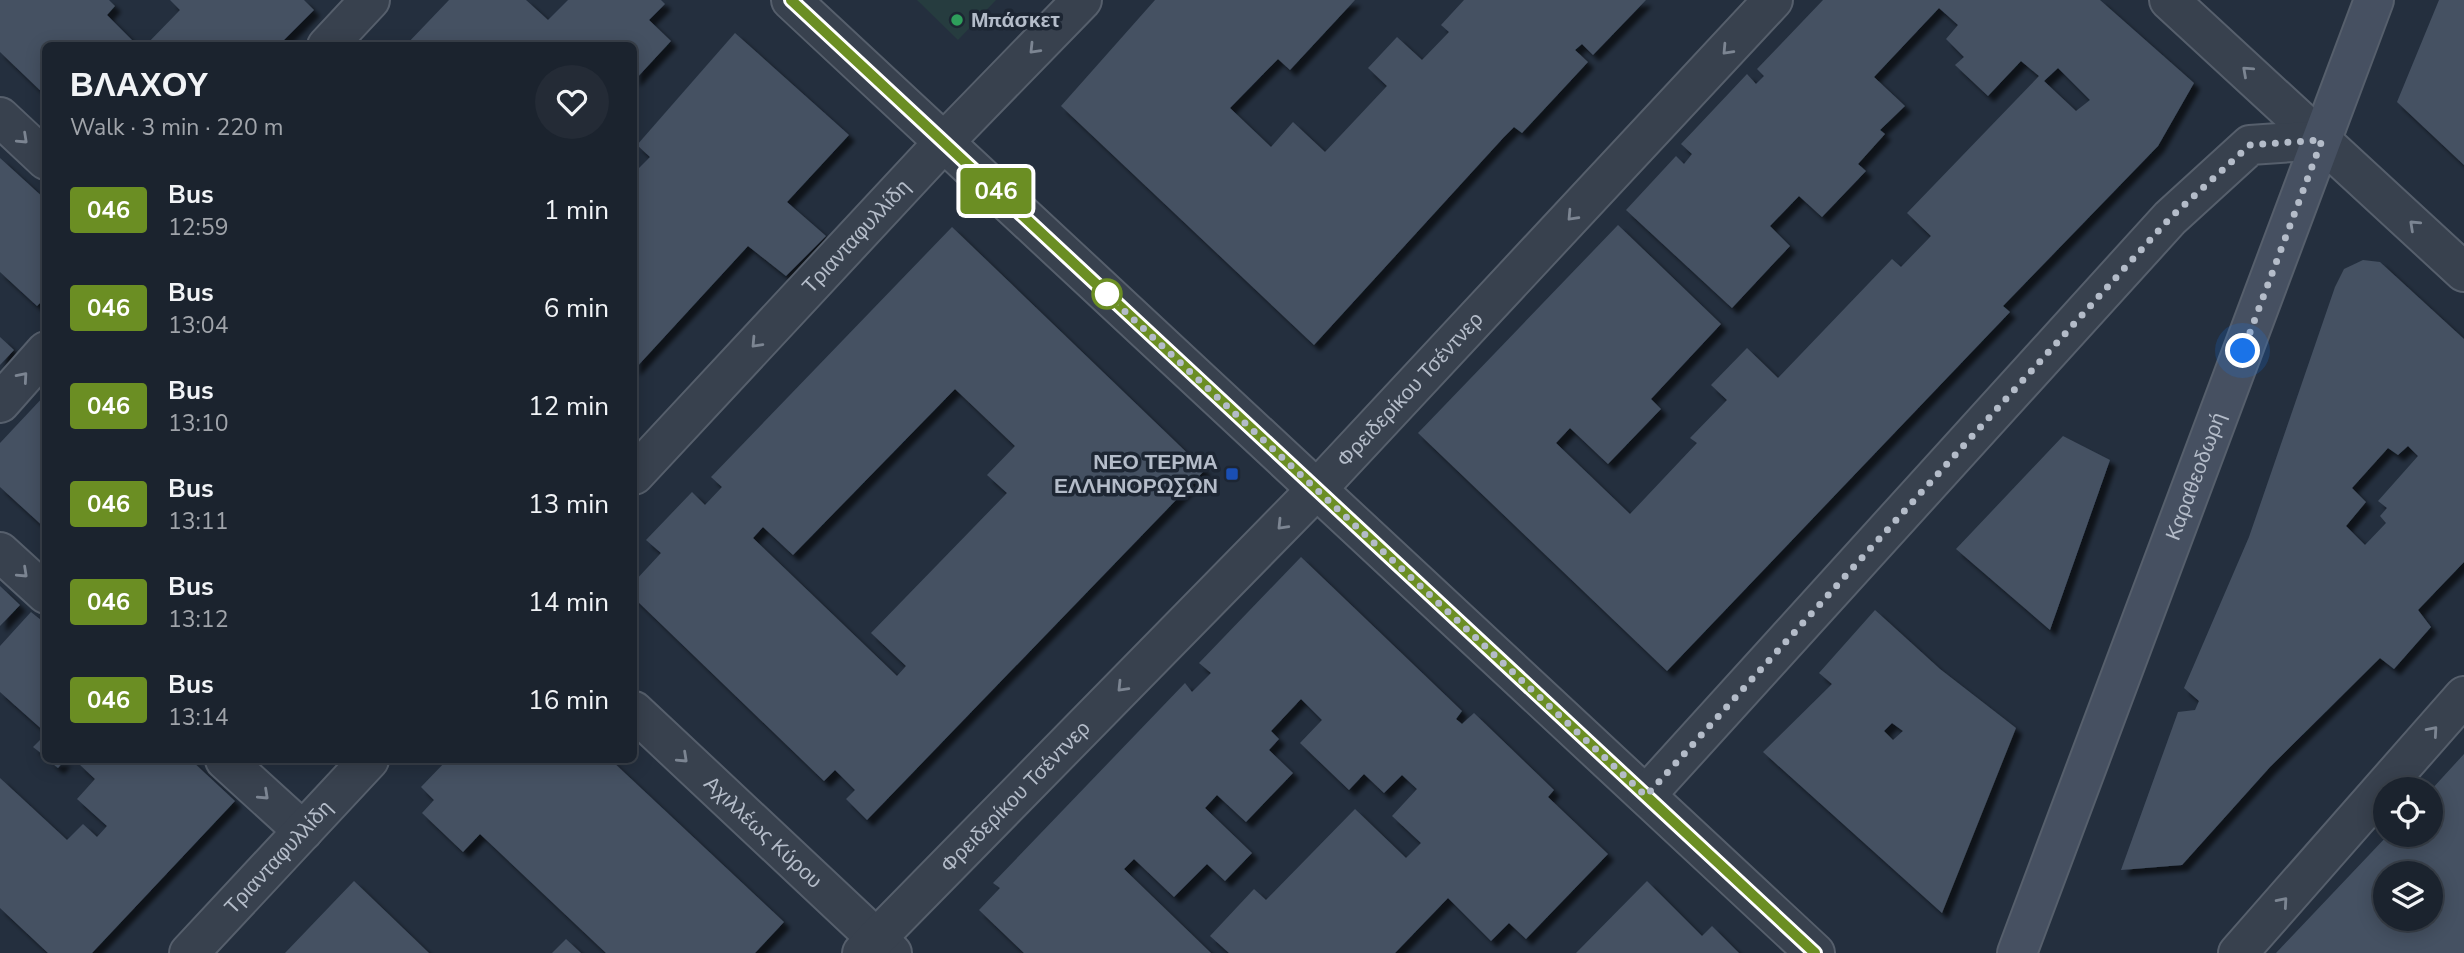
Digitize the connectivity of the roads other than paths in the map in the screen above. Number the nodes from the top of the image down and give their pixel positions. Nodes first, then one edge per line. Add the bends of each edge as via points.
1 (791, 0) edge
2 (1082, 0) edge
3 (1773, 0) edge
4 (2169, 0) edge
5 (2374, 0) edge
6 (0, 117) edge
7 (2322, 140) junction
8 (944, 142) junction
9 (42, 156) edge
10 (2464, 272) edge
11 (42, 356) edge
12 (0, 403) edge
13 (637, 472) edge
14 (1317, 489) junction
15 (0, 552) edge
16 (42, 590) edge
17 (2464, 696) edge
18 (637, 714) edge
19 (228, 763) edge
20 (366, 763) edge
21 (1646, 796) junction
22 (303, 831) junction
23 (877, 948) edge
24 (189, 953) edge
25 (1815, 953) edge
26 (2017, 953) edge
27 (2238, 953) edge

1 - 8 street
2 -> 8 street, Τριανταφυλλίδη
3 -> 14 street, Φρειδερίκου Τσέντνερ
7 -> 4 street
5 - 7 street, Καραθεοδωρή
6 -> 9 street
10 -> 7 street
7 - 21 street via 2250,145 2170,218
7 - 26 street, Καραθεοδωρή
8 -> 13 street, Τριανταφυλλίδη
8 - 14 street
12 -> 11 street
14 - 21 street
14 -> 23 street, Φρειδερίκου Τσέντνερ
15 -> 16 street
27 -> 17 street
18 -> 23 street, Αχιλλέως Κύρου
19 -> 22 street
20 - 22 street, Τριανταφυλλίδη
21 - 25 street
22 - 24 street, Τριανταφυλλίδη

